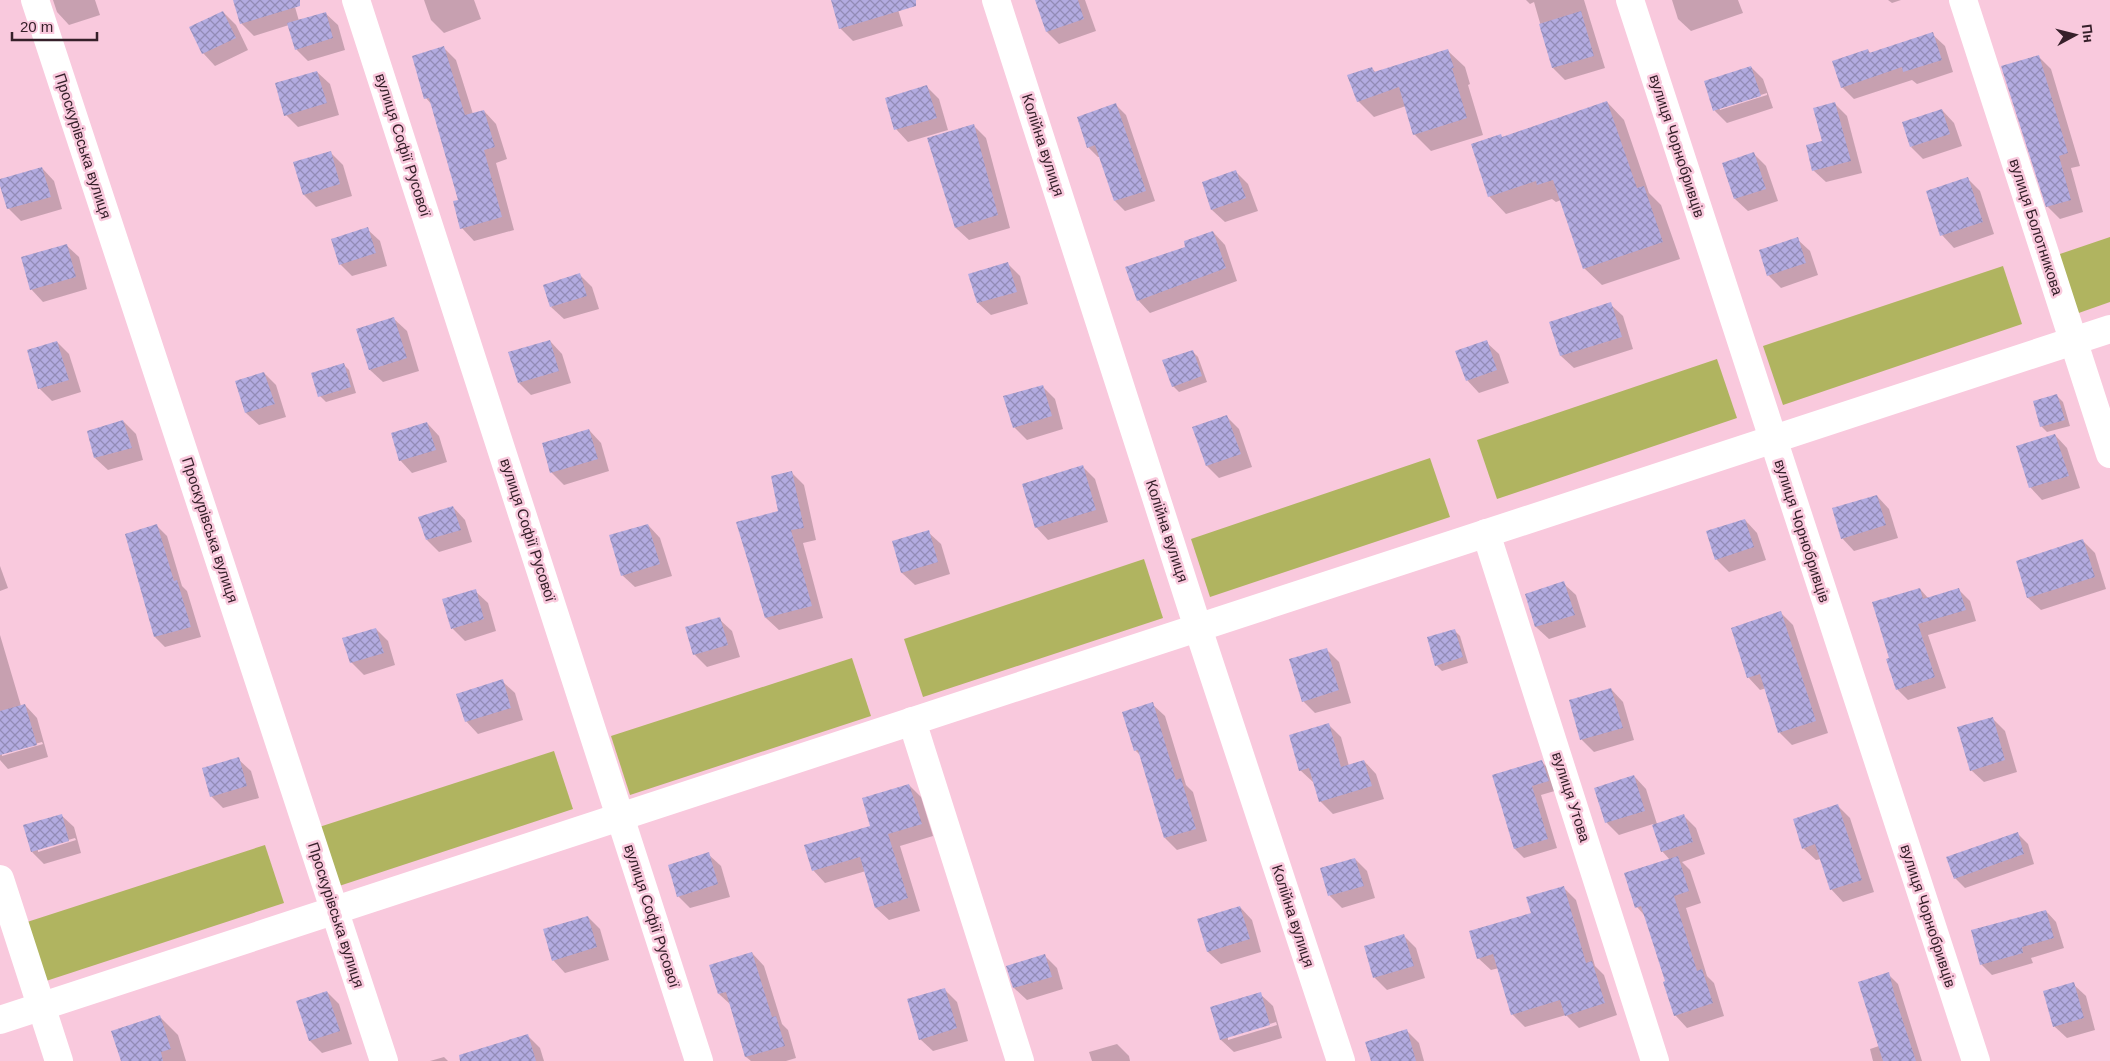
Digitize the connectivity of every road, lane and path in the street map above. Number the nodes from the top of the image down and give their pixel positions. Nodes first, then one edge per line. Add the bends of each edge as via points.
1 (36, 0) edge
2 (356, 0) edge
3 (996, 0) edge
4 (1630, 0) edge
5 (1963, 0) edge
6 (2110, 329) edge
7 (2073, 342) junction
8 (1772, 440) junction
9 (2110, 454) edge
10 (1486, 533) junction
11 (1198, 628) junction
12 (912, 721) junction
13 (620, 817) junction
14 (0, 879) edge
15 (335, 910) junction
16 (41, 1006) junction
17 (0, 1020) edge
18 (59, 1061) edge
19 (384, 1061) edge
20 (699, 1061) edge
21 (1020, 1061) edge
22 (1341, 1061) edge
23 (1655, 1061) edge
24 (1976, 1061) edge

1 - 15 street, Проскурівська вулиця
2 - 13 street, вулиця Софії Русової
3 - 11 street, Колійна вулиця
4 - 8 street, вулиця Чорнобривців
5 - 7 street, вулиця Болотникова
6 - 7 street
7 - 8 street
7 - 9 street, вулиця Болотникова
8 - 10 street
8 - 24 street, вулиця Чорнобривців
10 - 11 street
10 - 23 street, вулиця Утова
11 - 12 street
11 - 22 street, Колійна вулиця
12 - 13 street
12 - 21 street
13 - 15 street
13 - 20 street, вулиця Софії Русової
14 - 16 street
15 - 16 street
15 - 19 street, Проскурівська вулиця
16 - 17 street
16 - 18 street

